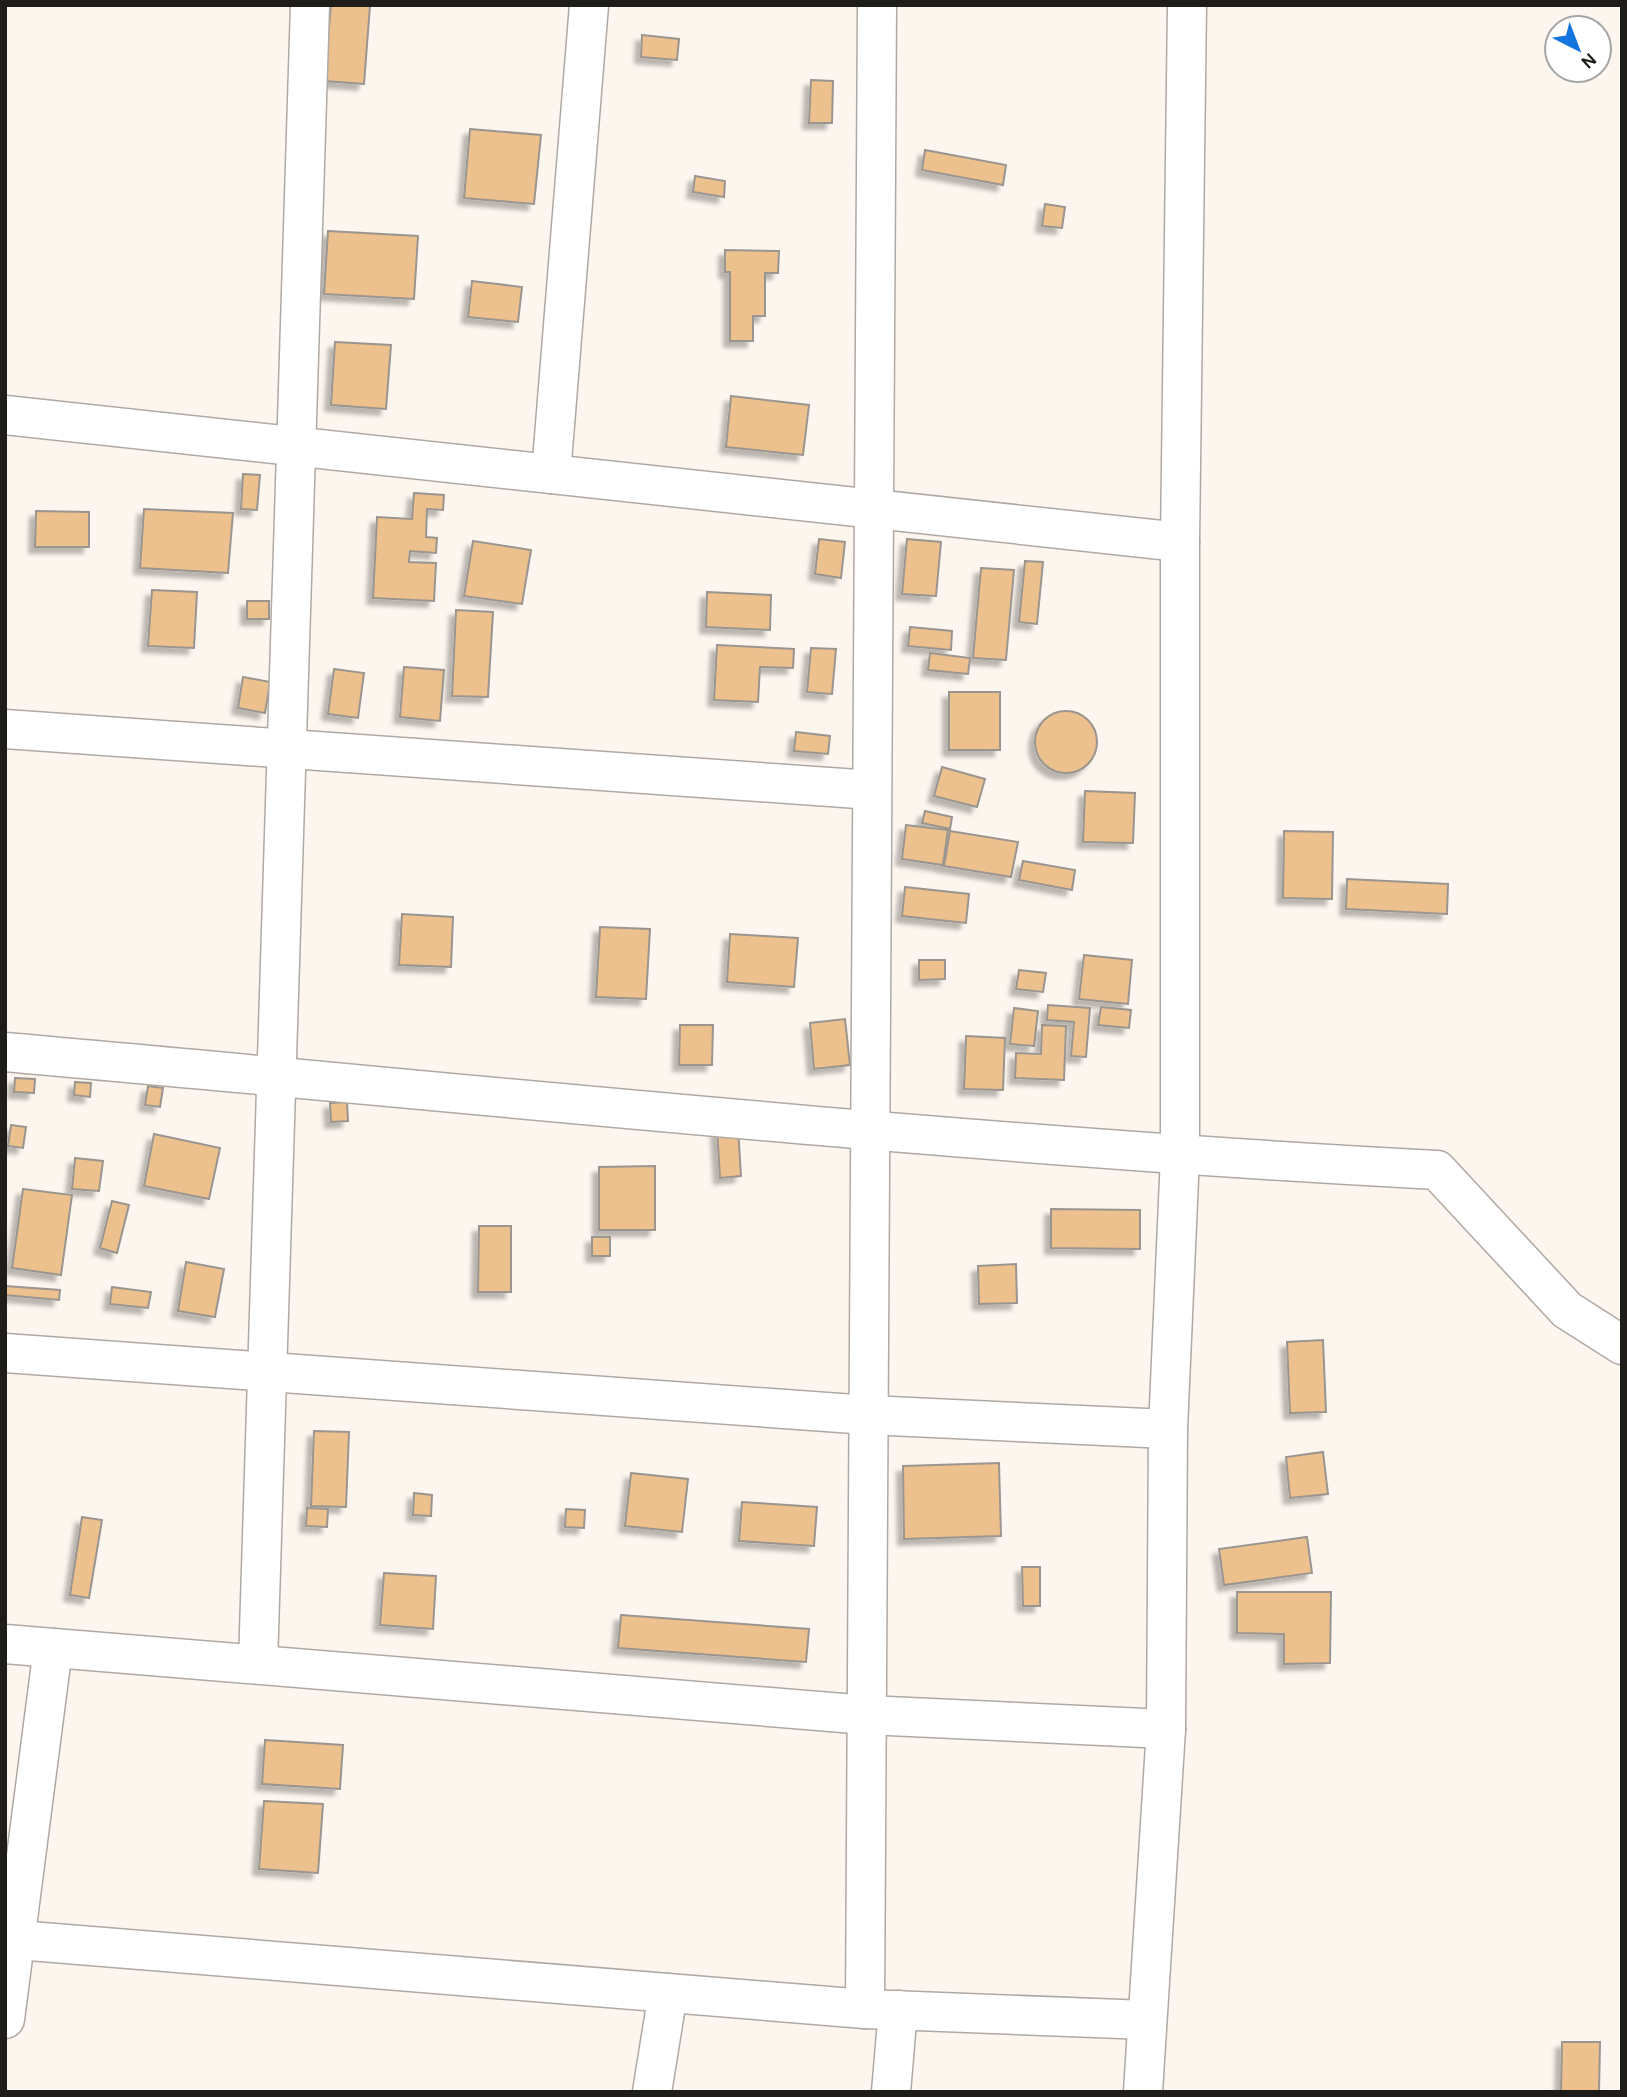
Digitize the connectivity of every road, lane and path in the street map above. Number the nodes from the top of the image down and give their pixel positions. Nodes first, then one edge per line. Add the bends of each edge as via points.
1 (310, 5) edge
2 (589, 5) edge
3 (877, 5) edge
4 (1187, 5) edge
5 (5, 415) edge
6 (296, 446) junction
7 (551, 474) junction
8 (874, 508) junction
9 (1180, 542) junction
10 (5, 729) edge
11 (286, 749) junction
12 (872, 790) junction
13 (5, 1052) edge
14 (276, 1076) junction
15 (870, 1132) junction
16 (1180, 1156) junction
17 (1622, 1345) edge
18 (5, 1353) edge
19 (267, 1372) junction
20 (868, 1415) junction
21 (1168, 1429) junction
22 (5, 1644) edge
23 (53, 1648) junction
24 (258, 1664) junction
25 (867, 1715) junction
26 (1166, 1729) junction
27 (10, 1939) edge
28 (668, 1993) junction
29 (882, 2010) junction
30 (5, 2019) edge
31 (1147, 2020) junction
32 (652, 2092) edge
33 (891, 2092) edge
34 (1143, 2092) edge

1 - 6 street
2 - 7 street
3 - 8 street
4 - 9 street
5 - 6 street
6 - 7 street
6 - 11 street
7 - 8 street
8 - 9 street
8 - 12 street
9 - 16 street
10 - 11 street
11 - 12 street
11 - 14 street
12 - 15 street
13 - 14 street
14 - 15 street
14 - 19 street
15 - 16 street
15 - 20 street
16 - 17 street via 1437,1170 1567,1310
16 - 21 street
18 - 19 street
19 - 20 street
19 - 24 street
20 - 21 street
20 - 25 street
21 - 26 street
22 - 23 street
23 - 24 street
23 - 27 street
24 - 25 street
25 - 26 street
25 - 29 street
26 - 31 street
27 - 28 street
27 - 30 street
28 - 29 street
28 - 32 street
29 - 31 street
29 - 33 street
31 - 34 street

